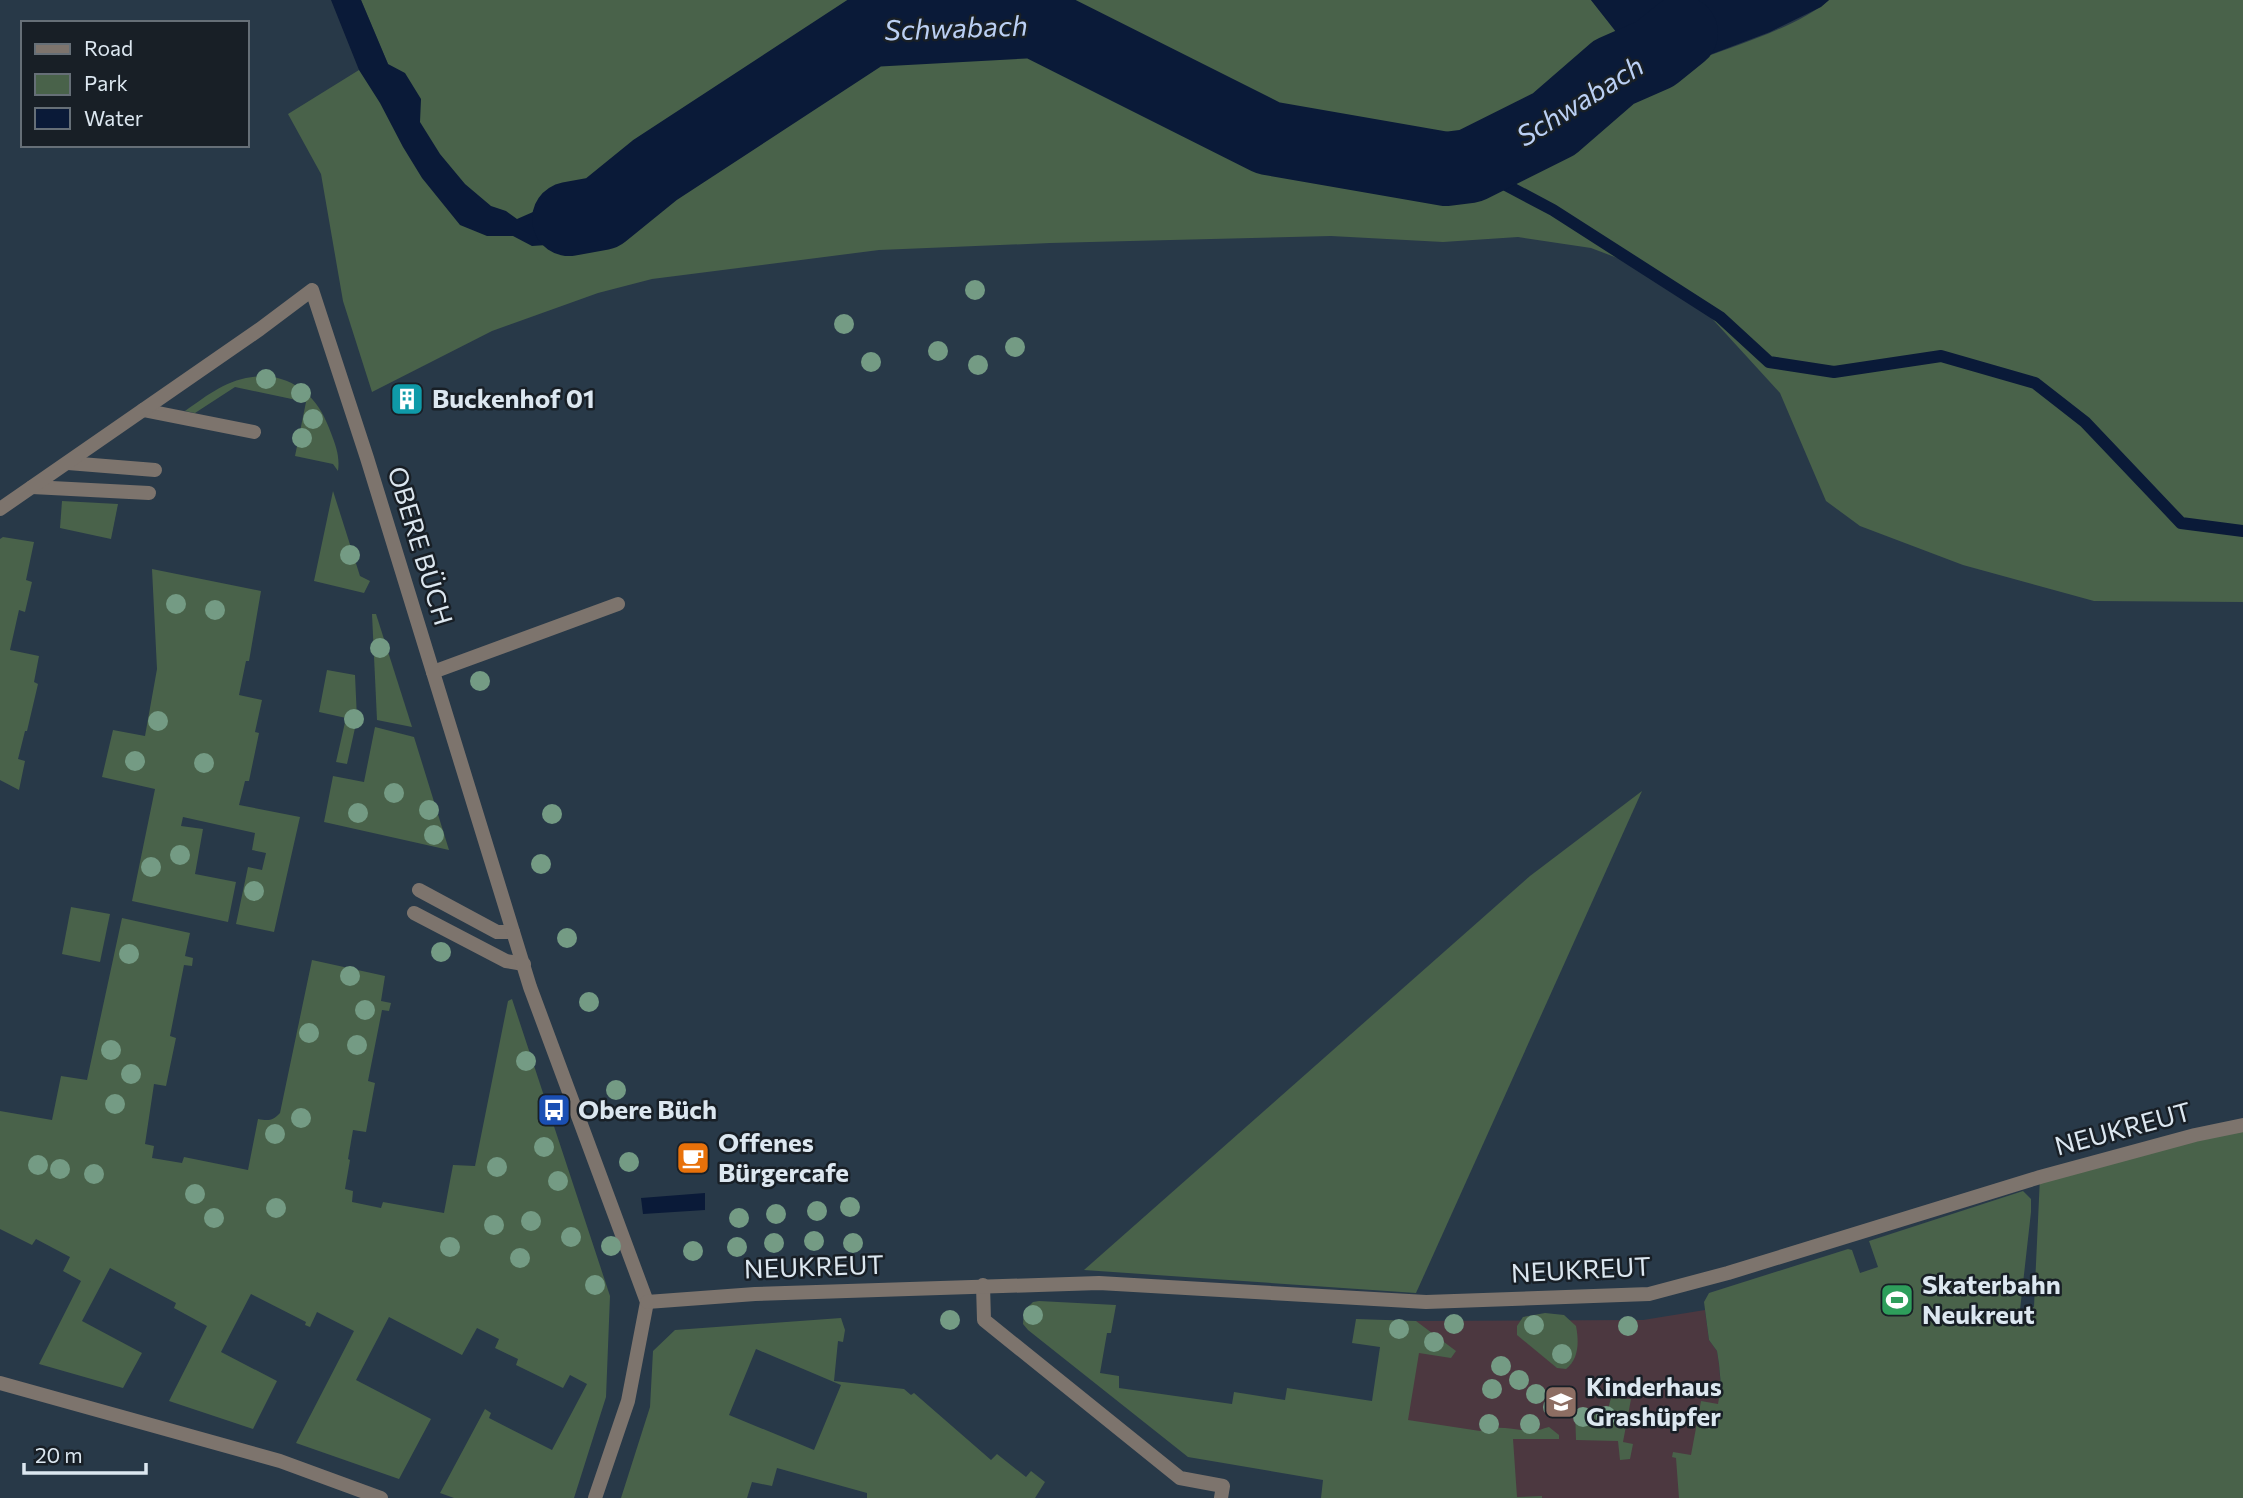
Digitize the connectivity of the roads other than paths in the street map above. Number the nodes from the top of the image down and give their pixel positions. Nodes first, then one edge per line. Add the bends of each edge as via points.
1 (143, 410) junction
2 (254, 432) dead end
3 (68, 463) junction
4 (155, 470) dead end
5 (33, 487) junction
6 (149, 493) dead end
7 (0, 509) edge
8 (618, 604) dead end
9 (433, 672) junction
10 (419, 890) dead end
11 (414, 913) dead end
12 (513, 932) junction
13 (524, 964) junction
14 (2243, 1125) edge
15 (984, 1285) junction
16 (647, 1302) junction
17 (0, 1383) edge
18 (381, 1498) edge
19 (595, 1498) edge
20 (1222, 1498) edge

1 - 2 street
1 - 3 street, OBERE BÜCH
1 - 9 street, OBERE BÜCH via 312,290
3 - 4 street
3 - 5 street, OBERE BÜCH
5 - 6 street
5 - 7 street, OBERE BÜCH
8 - 9 street
9 - 12 street, OBERE BÜCH
10 - 12 street via 497,932
11 - 13 street via 506,961
12 - 13 street, OBERE BÜCH
13 - 16 street, OBERE BÜCH
14 - 15 street, NEUKREUT via 2040,1177 1649,1294 1426,1302 1099,1283
15 - 16 street, NEUKREUT via 755,1293
15 - 20 street via 985,1320 1180,1478 1223,1486
16 - 19 street via 628,1401
17 - 18 street via 280,1461

